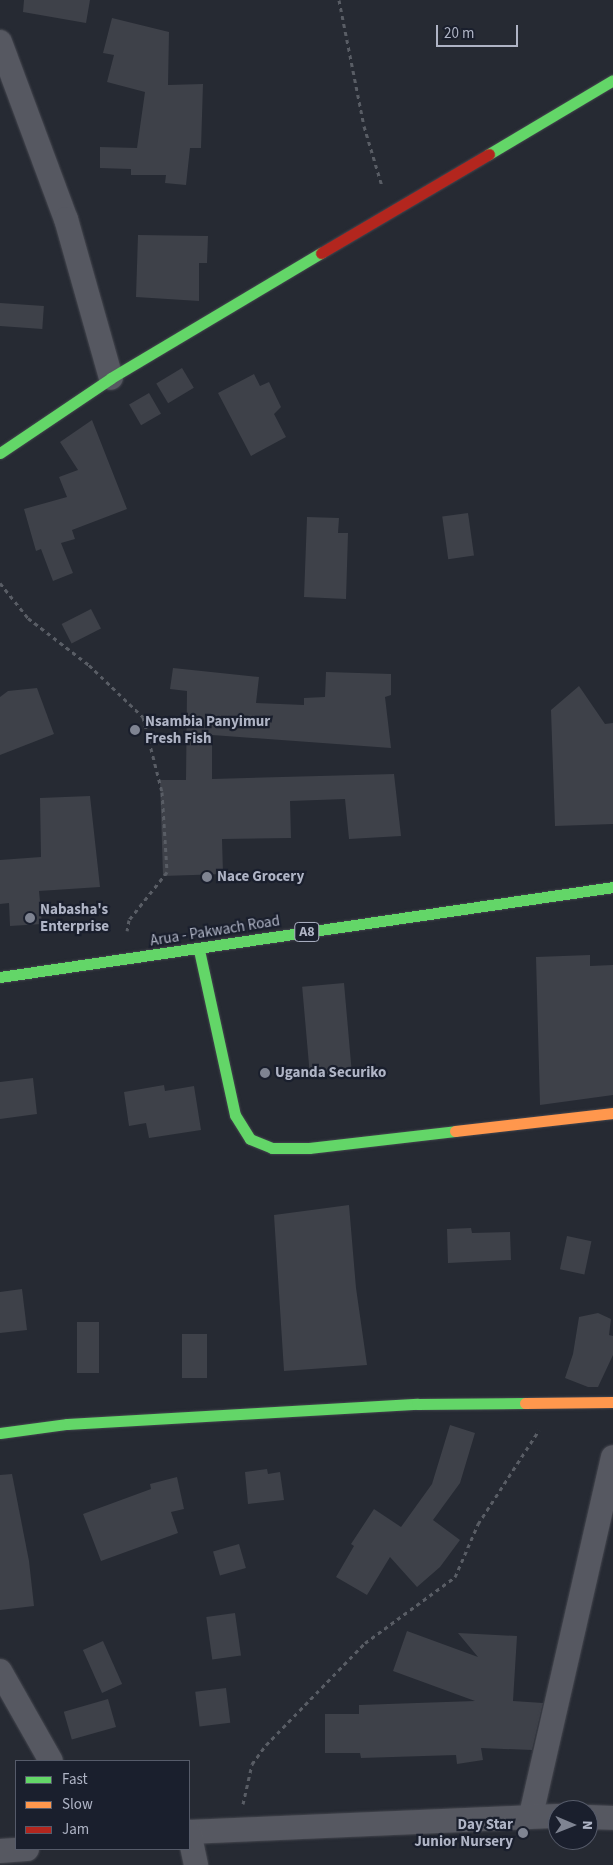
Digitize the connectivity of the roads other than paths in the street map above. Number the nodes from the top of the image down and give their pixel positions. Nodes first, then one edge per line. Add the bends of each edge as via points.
1 (0, 42) edge
2 (613, 80) edge
3 (111, 378) junction
4 (0, 453) edge
5 (613, 887) edge
6 (199, 950) junction
7 (0, 977) edge
8 (613, 1113) edge
9 (613, 1402) edge
10 (0, 1433) edge
11 (613, 1457) edge
12 (0, 1671) edge
13 (50, 1760) edge
14 (531, 1815) junction
15 (548, 1816) edge
16 (598, 1817) edge
17 (613, 1818) edge
18 (190, 1832) edge
19 (190, 1837) edge
20 (15, 1850) edge
21 (0, 1851) edge
22 (196, 1865) edge

1 - 3 street via 66,219
2 - 3 street
3 - 4 street
5 - 6 street, Arua - Pakwach Road / A8 via 429,912
6 - 7 street, Arua - Pakwach Road / A8
6 - 8 street via 235,1115 250,1139 272,1148 309,1148
9 - 10 street via 417,1404 67,1424
11 - 14 street
12 - 13 street
14 - 15 street
14 - 18 street
16 - 17 street
19 - 22 street
20 - 21 street

